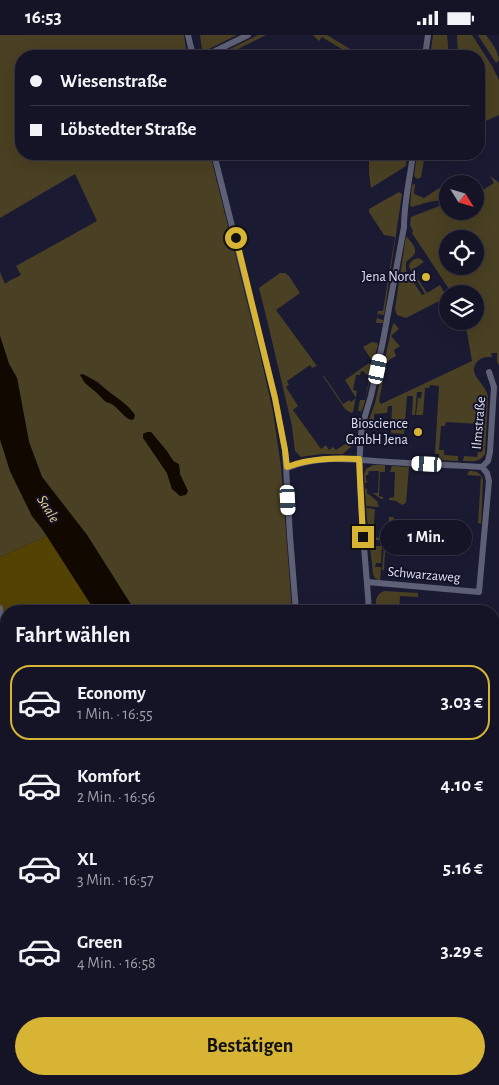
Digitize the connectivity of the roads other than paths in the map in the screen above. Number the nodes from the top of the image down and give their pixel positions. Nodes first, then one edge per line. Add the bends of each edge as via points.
1 (188, 35) edge
2 (248, 35) edge
3 (428, 35) edge
4 (192, 50) edge
5 (218, 50) edge
6 (426, 50) edge
7 (216, 160) edge
8 (412, 160) edge
9 (489, 373) dead end
10 (359, 459) junction
11 (287, 467) junction
12 (482, 467) junction
13 (367, 582) junction
14 (479, 592) joint
15 (296, 605) edge
16 (369, 605) edge

1 - 4 street
2 - 5 street
3 - 6 street
7 - 11 street via 275,398
8 - 10 street via 396,275 375,383 362,426
9 - 12 street, Ilmstraße via 494,387 490,452
10 - 11 street via 321,459
10 - 12 street
10 - 13 street
11 - 15 street
12 - 14 street, Ilmstraße via 489,481
13 - 14 street, Schwarzaweg
13 - 16 street

